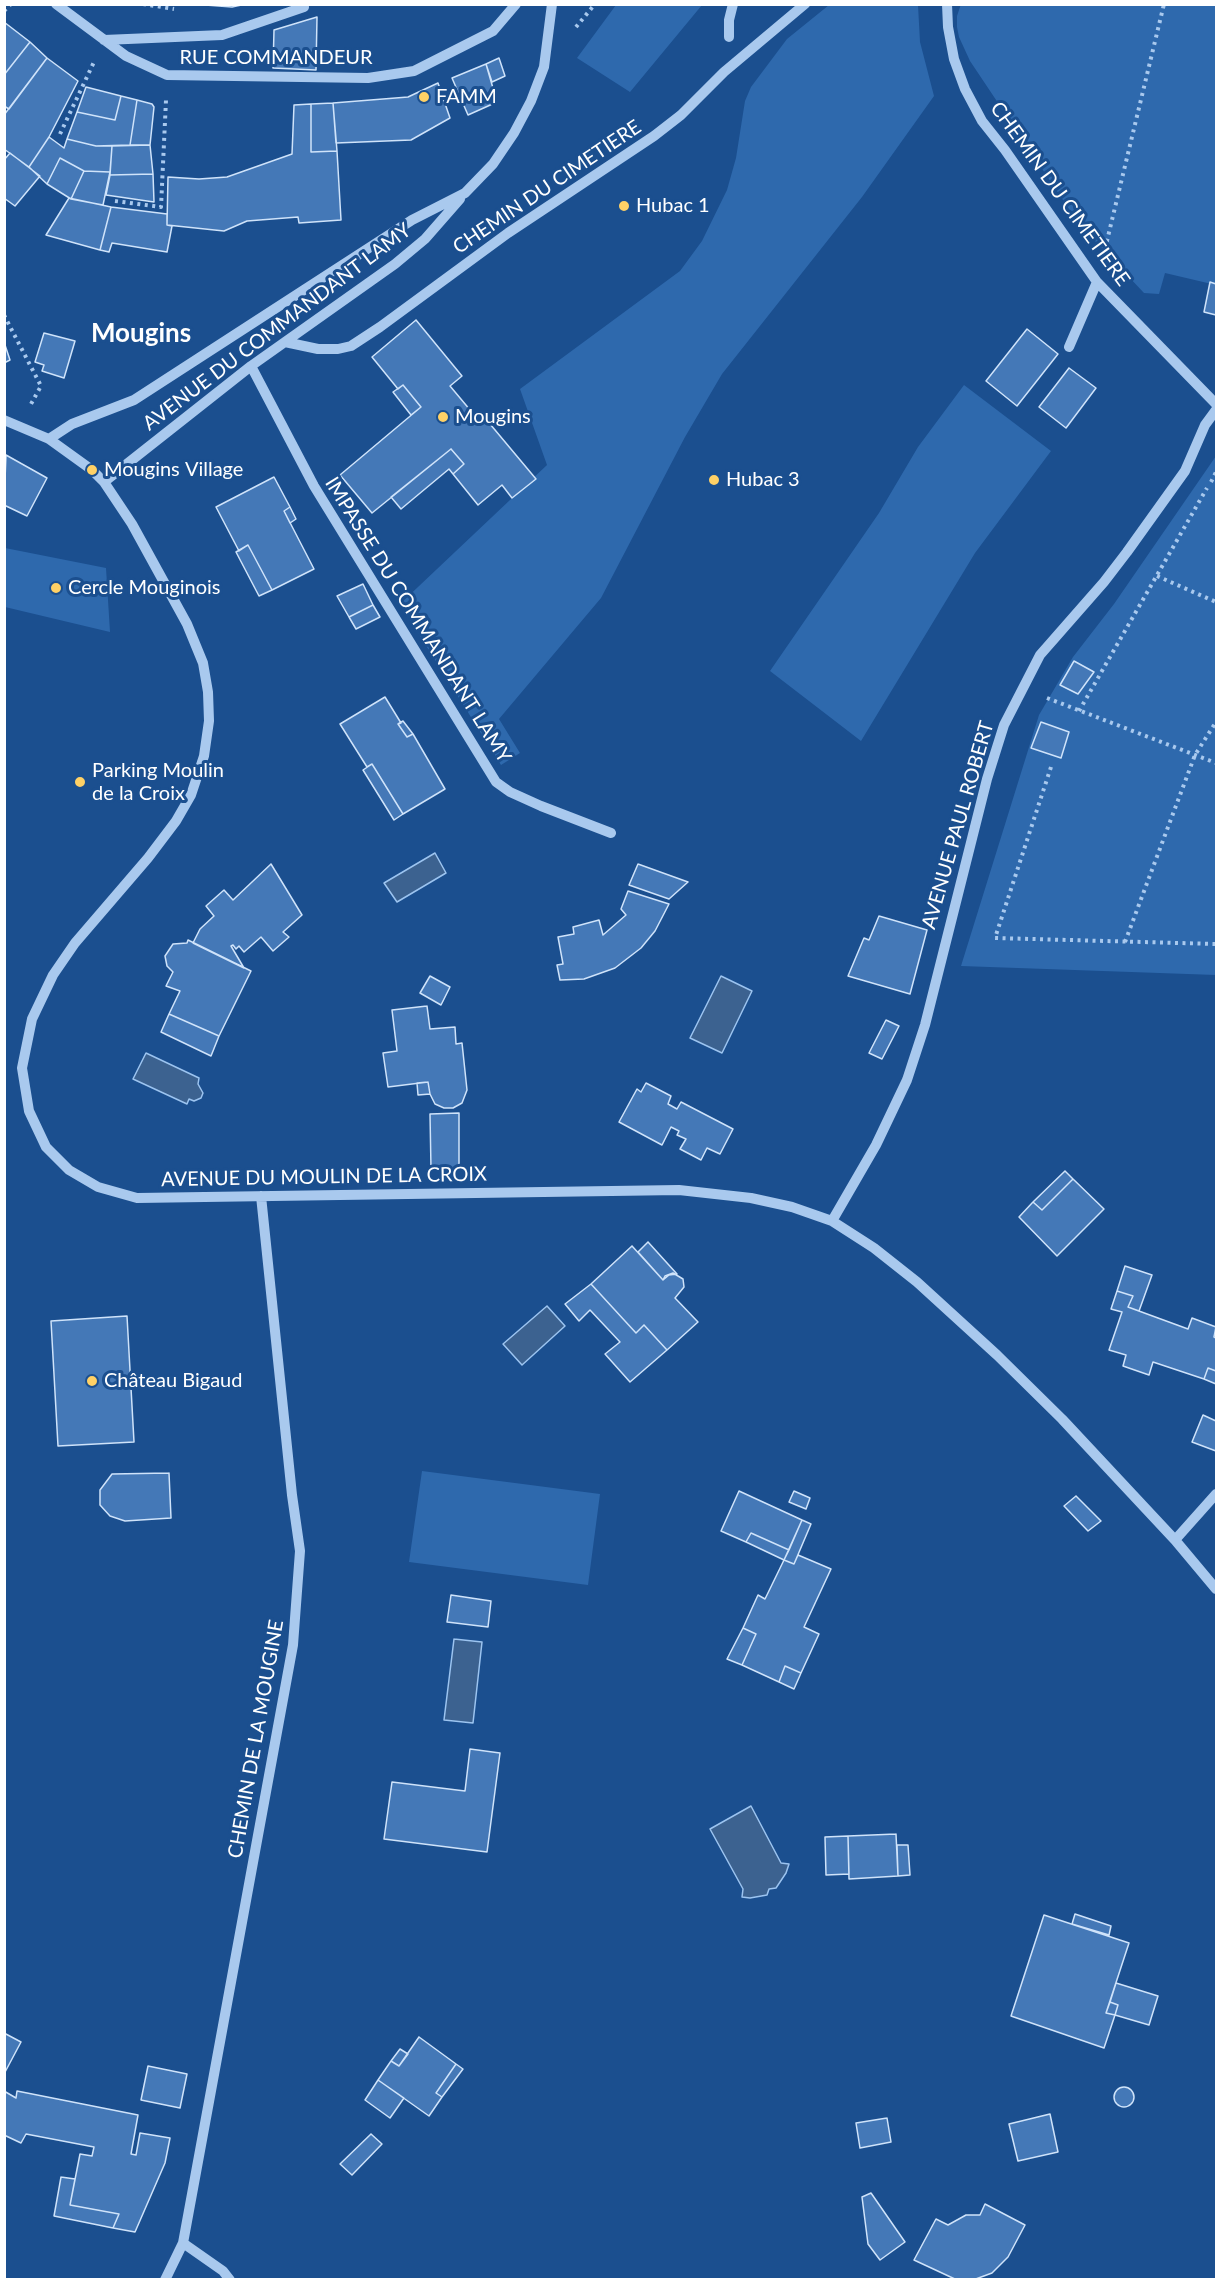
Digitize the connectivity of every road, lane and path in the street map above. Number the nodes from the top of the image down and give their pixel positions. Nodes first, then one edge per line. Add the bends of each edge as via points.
1 (11, 4) edge
2 (56, 4) edge
3 (516, 4) edge
4 (733, 4) edge
5 (805, 4) edge
6 (947, 4) edge
7 (1164, 4) edge
8 (552, 6) edge
9 (304, 7) dead end
10 (4, 12) edge
11 (729, 37) dead end
12 (104, 40) junction
13 (166, 75) junction
14 (60, 134) dead end
15 (465, 193) junction
16 (115, 201) dead end
17 (1097, 282) junction
18 (4, 315) edge
19 (285, 342) junction
20 (1069, 347) dead end
21 (251, 366) junction
22 (1216, 404) edge
23 (1216, 410) edge
24 (4, 420) edge
25 (19, 425) junction
26 (49, 439) junction
27 (1216, 472) edge
28 (104, 482) junction
29 (1157, 576) junction
30 (1216, 602) edge
31 (1020, 689) junction
32 (1079, 711) junction
33 (1216, 722) edge
34 (1195, 755) junction
35 (1216, 763) edge
36 (1052, 767) dead end
37 (610, 833) dead end
38 (1125, 942) junction
39 (1216, 944) edge
40 (261, 1196) junction
41 (832, 1221) junction
42 (1216, 1494) edge
43 (1175, 1540) junction
44 (1216, 1589) edge
45 (183, 2243) junction
46 (165, 2280) edge
47 (230, 2280) edge

1 - 10 path
2 - 12 street, RUE COMMANDEUR
3 - 13 street, RUE COMMANDEUR via 493,31 414,71 368,78
4 - 11 street
5 - 19 street, CHEMIN DU CIMETIERE via 654,136 508,233 351,346 318,349
6 - 17 street, CHEMIN DU CIMETIERE via 954,59 982,121
7 - 17 path
8 - 15 street, AVENUE DU COMMANDANT LAMY via 544,67 531,101 493,164
9 - 12 street via 222,35
12 - 13 street, RUE COMMANDEUR via 126,56
12 - 14 path
13 - 16 path via 161,207
15 - 19 street, AVENUE DU COMMANDANT LAMY via 424,239 395,264
15 - 26 street via 412,220 134,400 72,423
17 - 20 street
17 - 22 street, CHEMIN DU CIMETIERE
18 - 25 path via 41,386
19 - 21 street, AVENUE DU COMMANDANT LAMY
21 - 28 street, AVENUE DU COMMANDANT LAMY
21 - 37 street, IMPASSE DU COMMANDANT LAMY via 314,486 496,782 541,806
23 - 31 street, AVENUE PAUL ROBERT via 1205,425 1185,471 1104,582 1040,656
24 - 25 street, AVENUE DU MOULIN DE LA CROIX
25 - 26 street, AVENUE DU MOULIN DE LA CROIX
26 - 28 street, AVENUE DU MOULIN DE LA CROIX
27 - 29 path
28 - 40 street, AVENUE DU MOULIN DE LA CROIX via 187,624 203,663 209,721 204,756 181,812 148,858 75,943 53,975 32,1019 22,1068 29,1111 46,1147 69,1170 98,1187 137,1198
29 - 30 path
29 - 32 path
31 - 32 path
31 - 41 street, AVENUE PAUL ROBERT via 987,779 925,1025 907,1080 876,1145
32 - 34 path
33 - 34 path
34 - 35 path
34 - 38 path
36 - 38 path via 995,938
38 - 39 path
40 - 41 street, AVENUE DU MOULIN DE LA CROIX via 680,1190 751,1198
40 - 45 street, CHEMIN DE LA MOUGINE via 300,1551 293,1645
41 - 43 street, AVENUE DU MOULIN DE LA CROIX via 917,1282 996,1355
42 - 43 street
43 - 44 street, AVENUE DU MOULIN DE LA CROIX
45 - 46 street, CHEMIN DE LA MOUGINE
45 - 47 street

